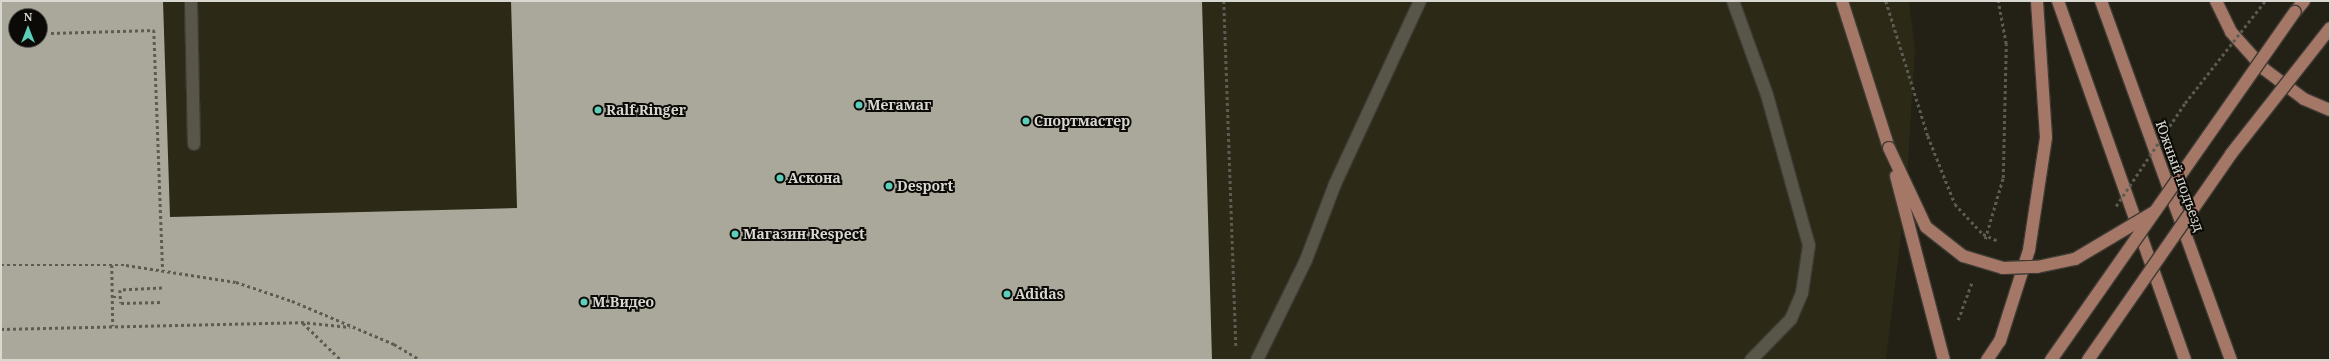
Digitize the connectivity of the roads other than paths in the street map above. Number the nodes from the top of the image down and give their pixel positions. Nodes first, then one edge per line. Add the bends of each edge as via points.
1 (191, 1) edge
2 (1420, 1) edge
3 (1733, 1) edge
4 (1842, 1) edge
5 (2037, 1) edge
6 (2058, 1) edge
7 (2101, 1) edge
8 (2216, 1) edge
9 (2304, 1) edge
10 (2330, 28) edge
11 (2330, 110) edge
12 (194, 144) dead end
13 (1889, 148) junction
14 (2159, 210) junction
15 (1256, 360) edge
16 (1751, 360) edge
17 (1944, 360) edge
18 (1987, 360) edge
19 (2051, 360) edge
20 (2088, 360) edge
21 (2185, 360) edge
22 (2231, 360) edge

1 - 12 lane
2 - 15 lane via 1338,177 1306,260
3 - 16 lane via 1767,95 1809,245 1802,293 1791,319
4 - 13 main road
5 - 18 main road via 2044,152 2029,250 2000,341
6 - 21 main road
7 - 22 main road, Южный подъезд
8 - 11 main road via 2231,32 2264,69 2304,99
9 - 14 main road, bridge
10 - 20 main road, bridge via 2231,154
13 - 14 main road, bridge via 1926,227 1963,256 2003,268 2037,267 2075,259
13 - 17 main road, bridge
14 - 19 main road, bridge

